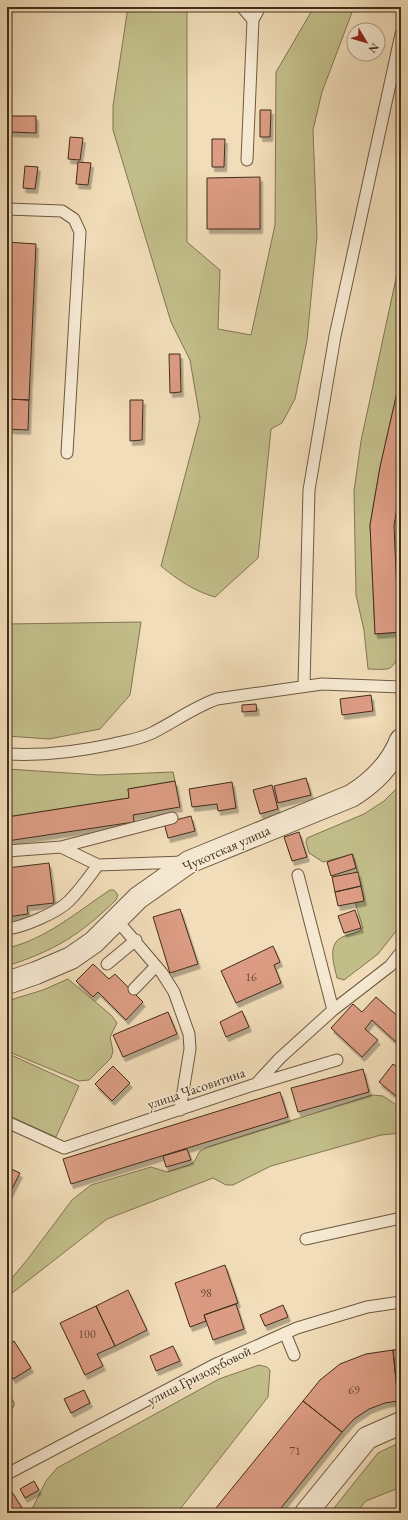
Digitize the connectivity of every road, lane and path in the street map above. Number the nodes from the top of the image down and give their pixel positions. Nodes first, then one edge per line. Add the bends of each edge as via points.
1 (242, 7) edge
2 (260, 7) edge
3 (253, 20) junction
4 (401, 34) edge
5 (247, 160) dead end
6 (7, 209) edge
7 (67, 453) dead end
8 (304, 685) junction
9 (401, 687) edge
10 (401, 740) edge
11 (7, 754) edge
12 (172, 818) dead end
13 (61, 847) junction
14 (7, 851) edge
15 (189, 862) junction
16 (98, 865) junction
17 (298, 875) dead end
18 (116, 919) junction
19 (7, 929) edge
20 (136, 940) junction
21 (401, 952) edge
22 (107, 964) dead end
23 (156, 966) junction
24 (7, 983) edge
25 (134, 989) dead end
26 (333, 1010) junction
27 (337, 1060) dead end
28 (256, 1084) junction
29 (180, 1110) junction
30 (7, 1122) edge
31 (401, 1218) edge
32 (306, 1239) dead end
33 (401, 1302) edge
34 (285, 1333) junction
35 (294, 1355) dead end
36 (401, 1423) edge
37 (7, 1474) edge
38 (306, 1513) edge

1 - 3 lane
2 - 3 lane
3 - 5 lane
4 - 8 lane via 336,336 309,490
6 - 7 lane via 62,211 74,219 80,232
8 - 9 lane
8 - 11 lane via 217,699 202,704 140,738 77,752 36,756
10 - 15 street, Чукотская улица via 378,776 351,796
12 - 13 lane
13 - 14 lane
13 - 16 lane
15 - 16 lane
15 - 18 street, Чукотская улица via 138,898
16 - 19 lane via 68,902 46,916
17 - 26 lane
18 - 20 lane
18 - 24 street, Чукотская улица via 94,942 71,958
20 - 22 lane
20 - 23 lane
21 - 26 lane, улица Часовитина via 390,966
23 - 25 lane
23 - 29 lane via 174,992 190,1041
26 - 28 lane, улица Часовитина via 280,1058
27 - 28 lane
28 - 29 lane, улица Часовитина
29 - 30 lane, улица Часовитина via 64,1148
31 - 32 lane
33 - 34 lane, улица Гризодубовой via 367,1307
34 - 35 lane
34 - 37 lane, улица Гризодубовой via 214,1365
36 - 38 street via 367,1438

